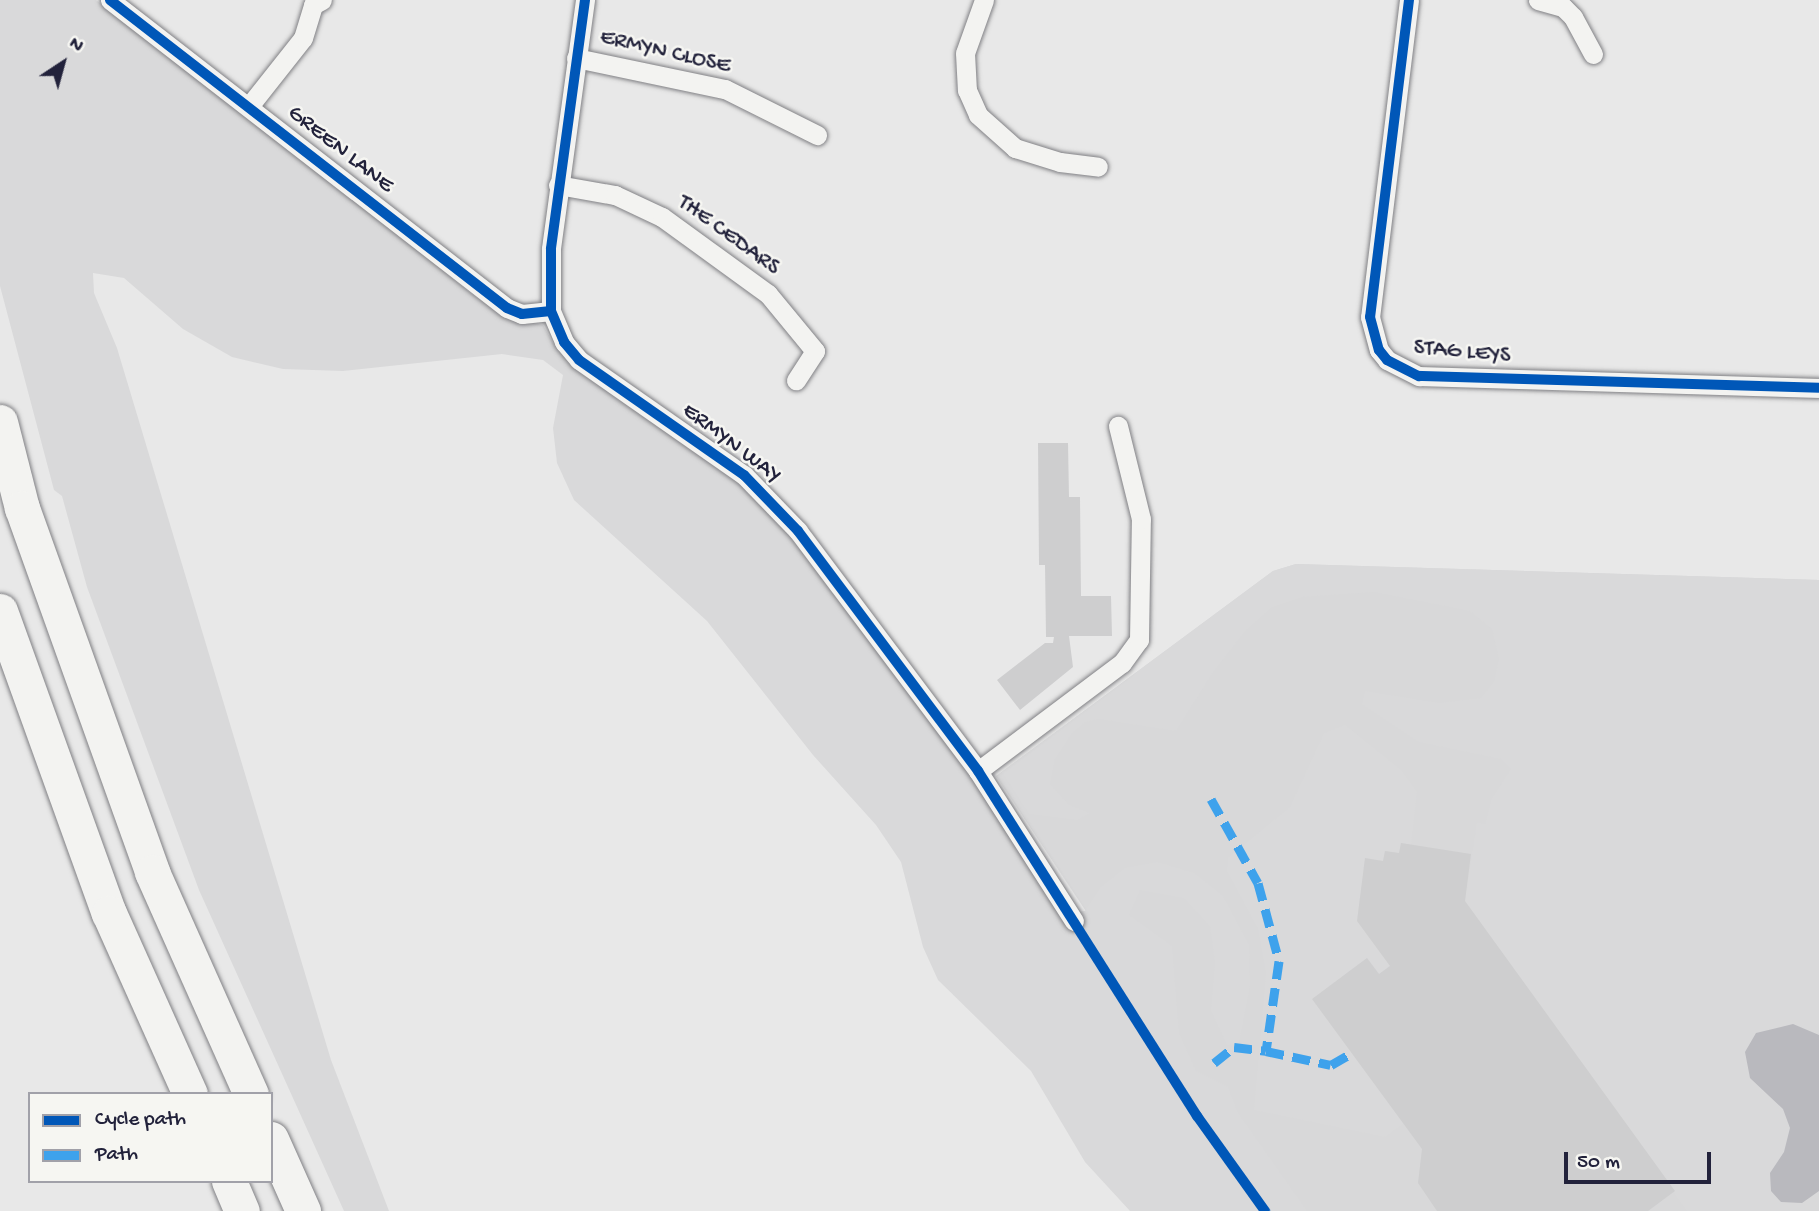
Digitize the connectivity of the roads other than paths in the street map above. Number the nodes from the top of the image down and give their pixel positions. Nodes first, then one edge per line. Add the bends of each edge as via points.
1 (110, 0) edge
2 (585, 0) edge
3 (984, 0) edge
4 (1409, 0) edge
5 (1538, 0) edge
6 (315, 2) edge
7 (1592, 54) dead end
8 (576, 58) junction
9 (250, 105) junction
10 (817, 135) dead end
11 (1098, 167) dead end
12 (558, 185) junction
13 (551, 311) junction
14 (796, 380) dead end
15 (1819, 388) edge
16 (0, 422) edge
17 (1118, 426) dead end
18 (0, 611) edge
19 (978, 771) junction
20 (1074, 921) dead end
21 (189, 1092) edge
22 (250, 1092) edge
23 (273, 1144) edge
24 (230, 1183) edge
25 (242, 1211) edge
26 (303, 1211) edge

1 - 9 street, GREEN LANE
2 - 8 street, ERMYN WAY
3 - 11 street via 965,53 967,90 978,115 1015,148 1060,162
4 - 15 street, STAG LEYS via 1370,317 1379,350 1387,360 1419,376
5 - 7 street via 1563,7
6 - 9 street via 303,38
8 - 10 street, ERMYN CLOSE via 725,89
8 - 12 street, ERMYN WAY
9 - 13 street, GREEN LANE via 507,308 522,314
12 - 13 street, ERMYN WAY via 549,282
12 - 14 street, THE CEDARS via 615,195 662,217 768,294 815,351
13 - 19 street, ERMYN WAY via 564,342 579,360 744,475 773,503
16 - 22 highway via 22,508 152,872
17 - 19 street via 1141,519 1139,640 1122,663
18 - 21 highway via 109,913
19 - 20 street, ERMYN WAY
23 - 26 highway
24 - 25 highway

